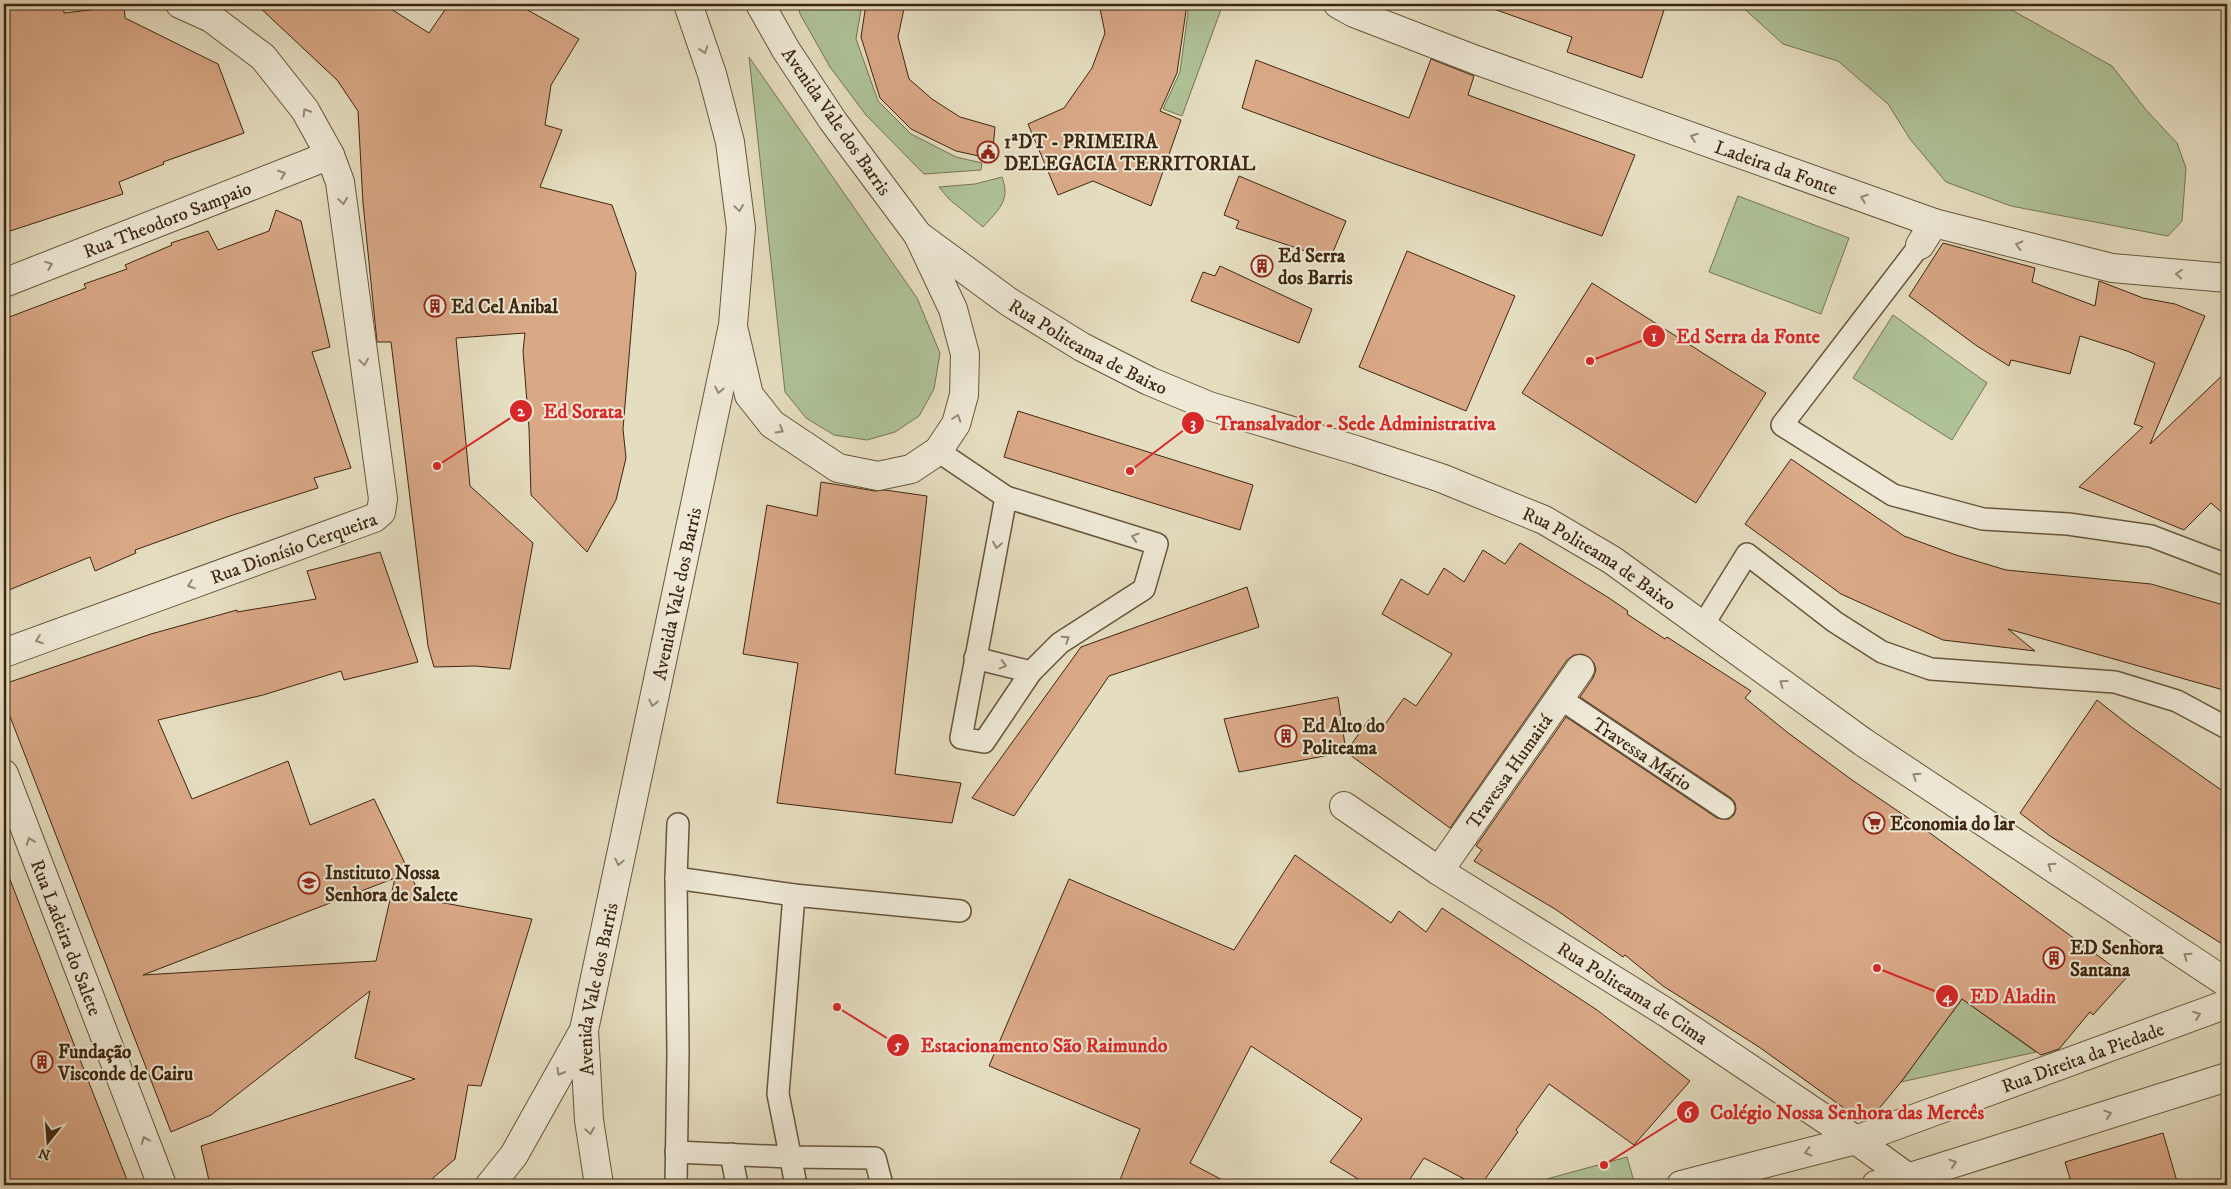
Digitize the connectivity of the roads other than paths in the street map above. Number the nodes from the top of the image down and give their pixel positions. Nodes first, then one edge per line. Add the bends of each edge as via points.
1 (180, 4) edge
2 (688, 4) edge
3 (760, 4) edge
4 (776, 4) edge
5 (1338, 4) edge
6 (786, 50) junction
7 (330, 155) junction
8 (1927, 234) junction
9 (918, 235) junction
10 (2227, 278) edge
11 (4, 283) edge
12 (733, 325) junction
13 (938, 451) junction
14 (1006, 497) junction
15 (2227, 565) edge
16 (1702, 625) junction
17 (4, 653) edge
18 (975, 658) junction
19 (1580, 670) dead end
20 (1031, 672) junction
21 (1561, 699) junction
22 (2227, 728) edge
23 (4, 774) edge
24 (1344, 806) dead end
25 (1724, 808) dead end
26 (678, 824) dead end
27 (1439, 871) junction
28 (676, 878) junction
29 (794, 895) junction
30 (960, 912) dead end
31 (2227, 983) edge
32 (2227, 1004) edge
33 (584, 1030) junction
34 (2227, 1077) edge
35 (1856, 1140) junction
36 (676, 1152) junction
37 (731, 1154) junction
38 (789, 1157) junction
39 (1912, 1182) edge
40 (162, 1185) edge
41 (490, 1185) edge
42 (599, 1185) edge
43 (676, 1185) edge
44 (737, 1185) edge
45 (796, 1185) edge
46 (882, 1185) edge
47 (1681, 1185) edge
48 (1876, 1185) edge

7 -> 1 street via 305,110 263,57 211,18
2 -> 12 street, Avenida Vale dos Barris via 712,74 730,142 742,228
3 - 6 street, Avenida Vale dos Barris
4 - 6 street
8 -> 5 street, Ladeira da Fonte via 1354,13
6 - 9 street, Avenida Vale dos Barris via 833,121
11 -> 7 street, Rua Theodoro Sampaio
7 -> 17 street, Rua Dionísio Cerqueira via 340,182 383,499 381,512 374,518
10 -> 8 street, Ladeira da Fonte via 2112,268
8 - 15 lane via 1782,426 1893,495 1983,518 2068,524 2151,536
13 -> 9 street via 956,424 964,395 966,354 953,309
9 - 16 street, Rua Politeama de Baixo via 1009,302 1082,347 1149,381 1210,406 1441,478 1544,520 1612,560
12 -> 13 street via 749,395 772,424 838,468 878,476 911,469
12 -> 33 street, Avenida Vale dos Barris
13 - 14 lane
14 -> 18 lane
20 -> 14 lane via 1060,643 1144,589 1157,544
16 - 22 lane via 1748,554 1835,622 1882,652 1931,669 2114,682 2177,701
31 -> 16 street, Rua Politeama de Baixo via 1863,742
18 -> 20 lane
18 - 20 lane via 961,738 984,742
19 - 21 street, Travessa Humaitá
21 - 25 lane, Travessa Mário
21 - 27 street, Travessa Humaitá
40 -> 23 street, Rua Ladeira do Salete
24 - 27 street, Rua Politeama de Cima
26 - 28 lane
27 - 35 street, Rua Politeama de Cima via 1666,1013
28 - 29 lane
28 - 36 lane
29 - 30 lane
29 - 38 lane via 778,1094
35 -> 32 street, Rua Direita da Piedade
33 -> 41 street via 514,1155
33 -> 42 street, Avenida Vale dos Barris via 589,1120
39 -> 34 street
35 - 39 street, Rua Politeama de Cima
35 -> 47 street, Rua Direita da Piedade
36 - 37 lane
36 - 43 lane
37 - 38 lane
37 - 44 lane
38 - 45 lane
38 - 46 lane via 875,1158
39 - 48 street

